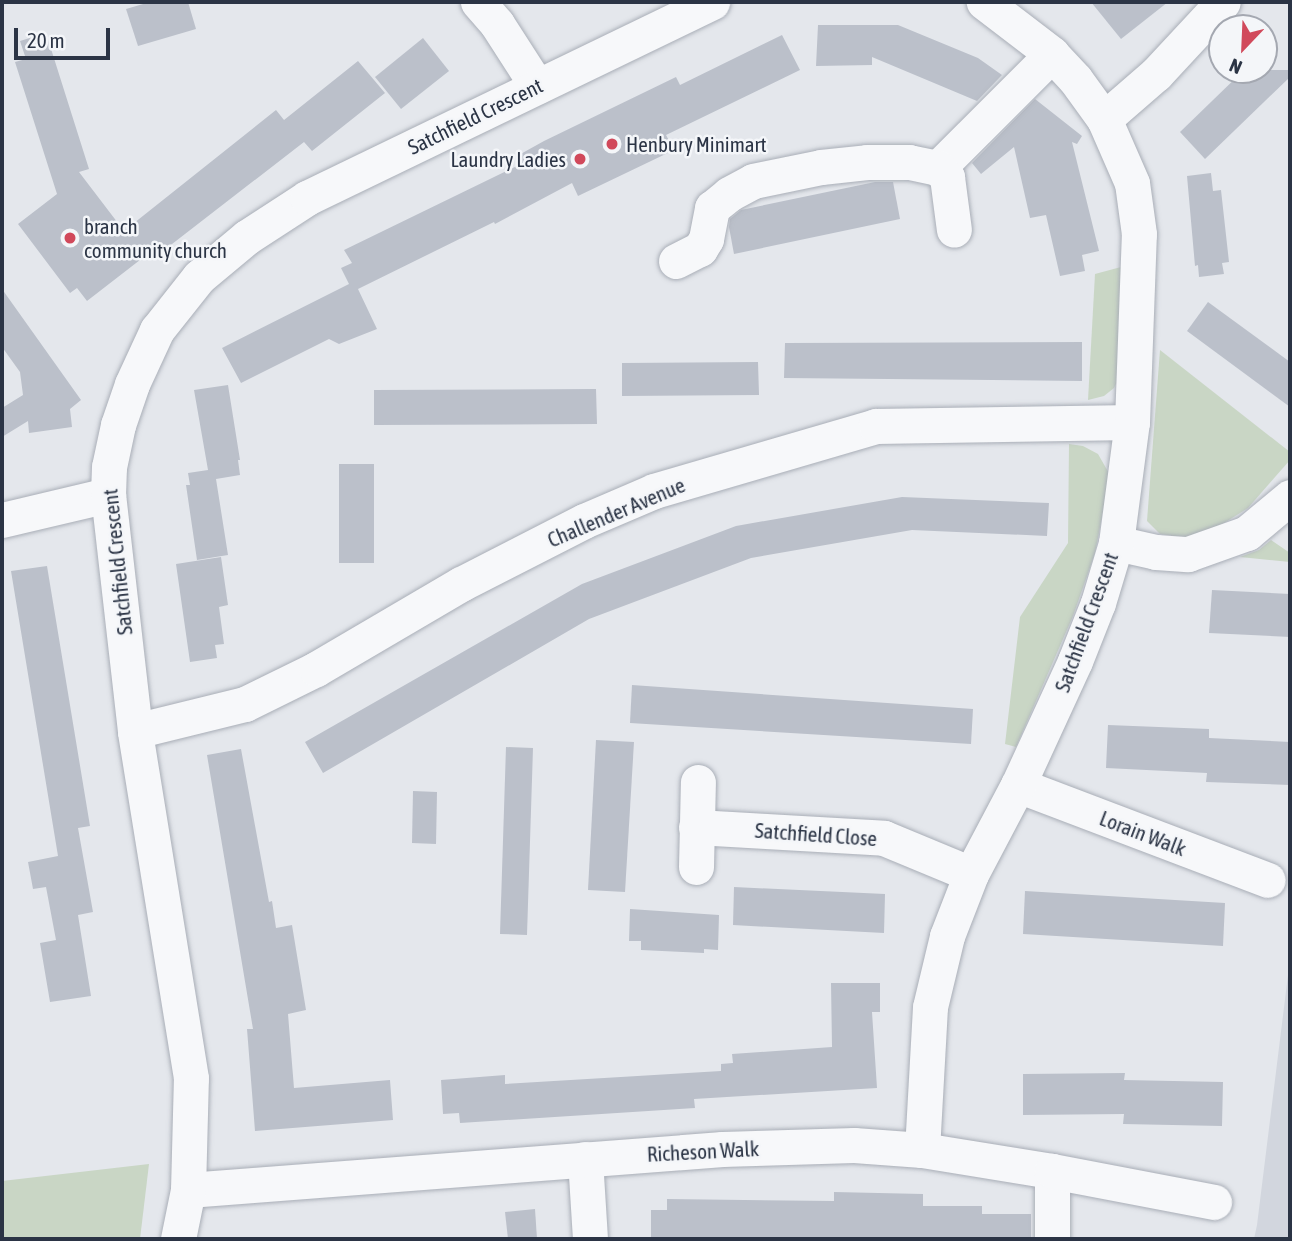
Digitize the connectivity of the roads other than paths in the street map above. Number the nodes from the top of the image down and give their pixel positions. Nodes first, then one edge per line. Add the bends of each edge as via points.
1 (478, 2) edge
2 (712, 2) edge
3 (984, 2) edge
4 (1223, 2) edge
5 (1052, 54) junction
6 (537, 86) junction
7 (1104, 119) junction
8 (938, 167) junction
9 (954, 230) dead end
10 (676, 261) dead end
11 (1132, 422) junction
12 (107, 495) junction
13 (1290, 497) edge
14 (2, 520) edge
15 (1116, 543) junction
16 (135, 731) junction
17 (698, 782) dead end
18 (1018, 785) junction
19 (696, 827) junction
20 (696, 867) dead end
21 (971, 874) junction
22 (1268, 880) dead end
23 (922, 1150) junction
24 (585, 1159) junction
25 (1052, 1171) junction
26 (188, 1190) junction
27 (1214, 1202) dead end
28 (178, 1239) edge
29 (590, 1239) edge
30 (1052, 1239) edge

1 - 6 street
2 - 6 street, Satchfield Crescent
3 - 5 street, Satchfield Crescent
4 - 7 street via 1156,75
5 - 7 street, Satchfield Crescent
5 - 8 street
6 - 12 street, Satchfield Crescent via 307,198 247,237 199,277 158,330 132,384 116,435
7 - 11 street, Satchfield Crescent via 1132,183 1139,234
8 - 9 street via 947,177
8 - 10 street via 867,162 753,181 712,208 700,249
11 - 15 street, Satchfield Crescent
11 - 16 street, Challender Avenue via 876,426 654,491 461,584 316,669 245,704
12 - 14 street
12 - 16 street, Satchfield Crescent
13 - 15 street via 1247,533 1188,554
15 - 18 street, Satchfield Crescent via 1075,661
16 - 26 street, Satchfield Crescent via 191,1078
17 - 19 street
18 - 21 street, Satchfield Crescent
18 - 22 street, Lorain Walk
19 - 20 street
19 - 21 street, Satchfield Close via 884,838
21 - 23 street, Satchfield Crescent via 947,936 930,1006
23 - 24 street, Richeson Walk via 854,1145
23 - 25 street, Richeson Walk
24 - 26 street, Richeson Walk
24 - 29 street
25 - 27 street, Richeson Walk
25 - 30 street
26 - 28 street, Satchfield Crescent

